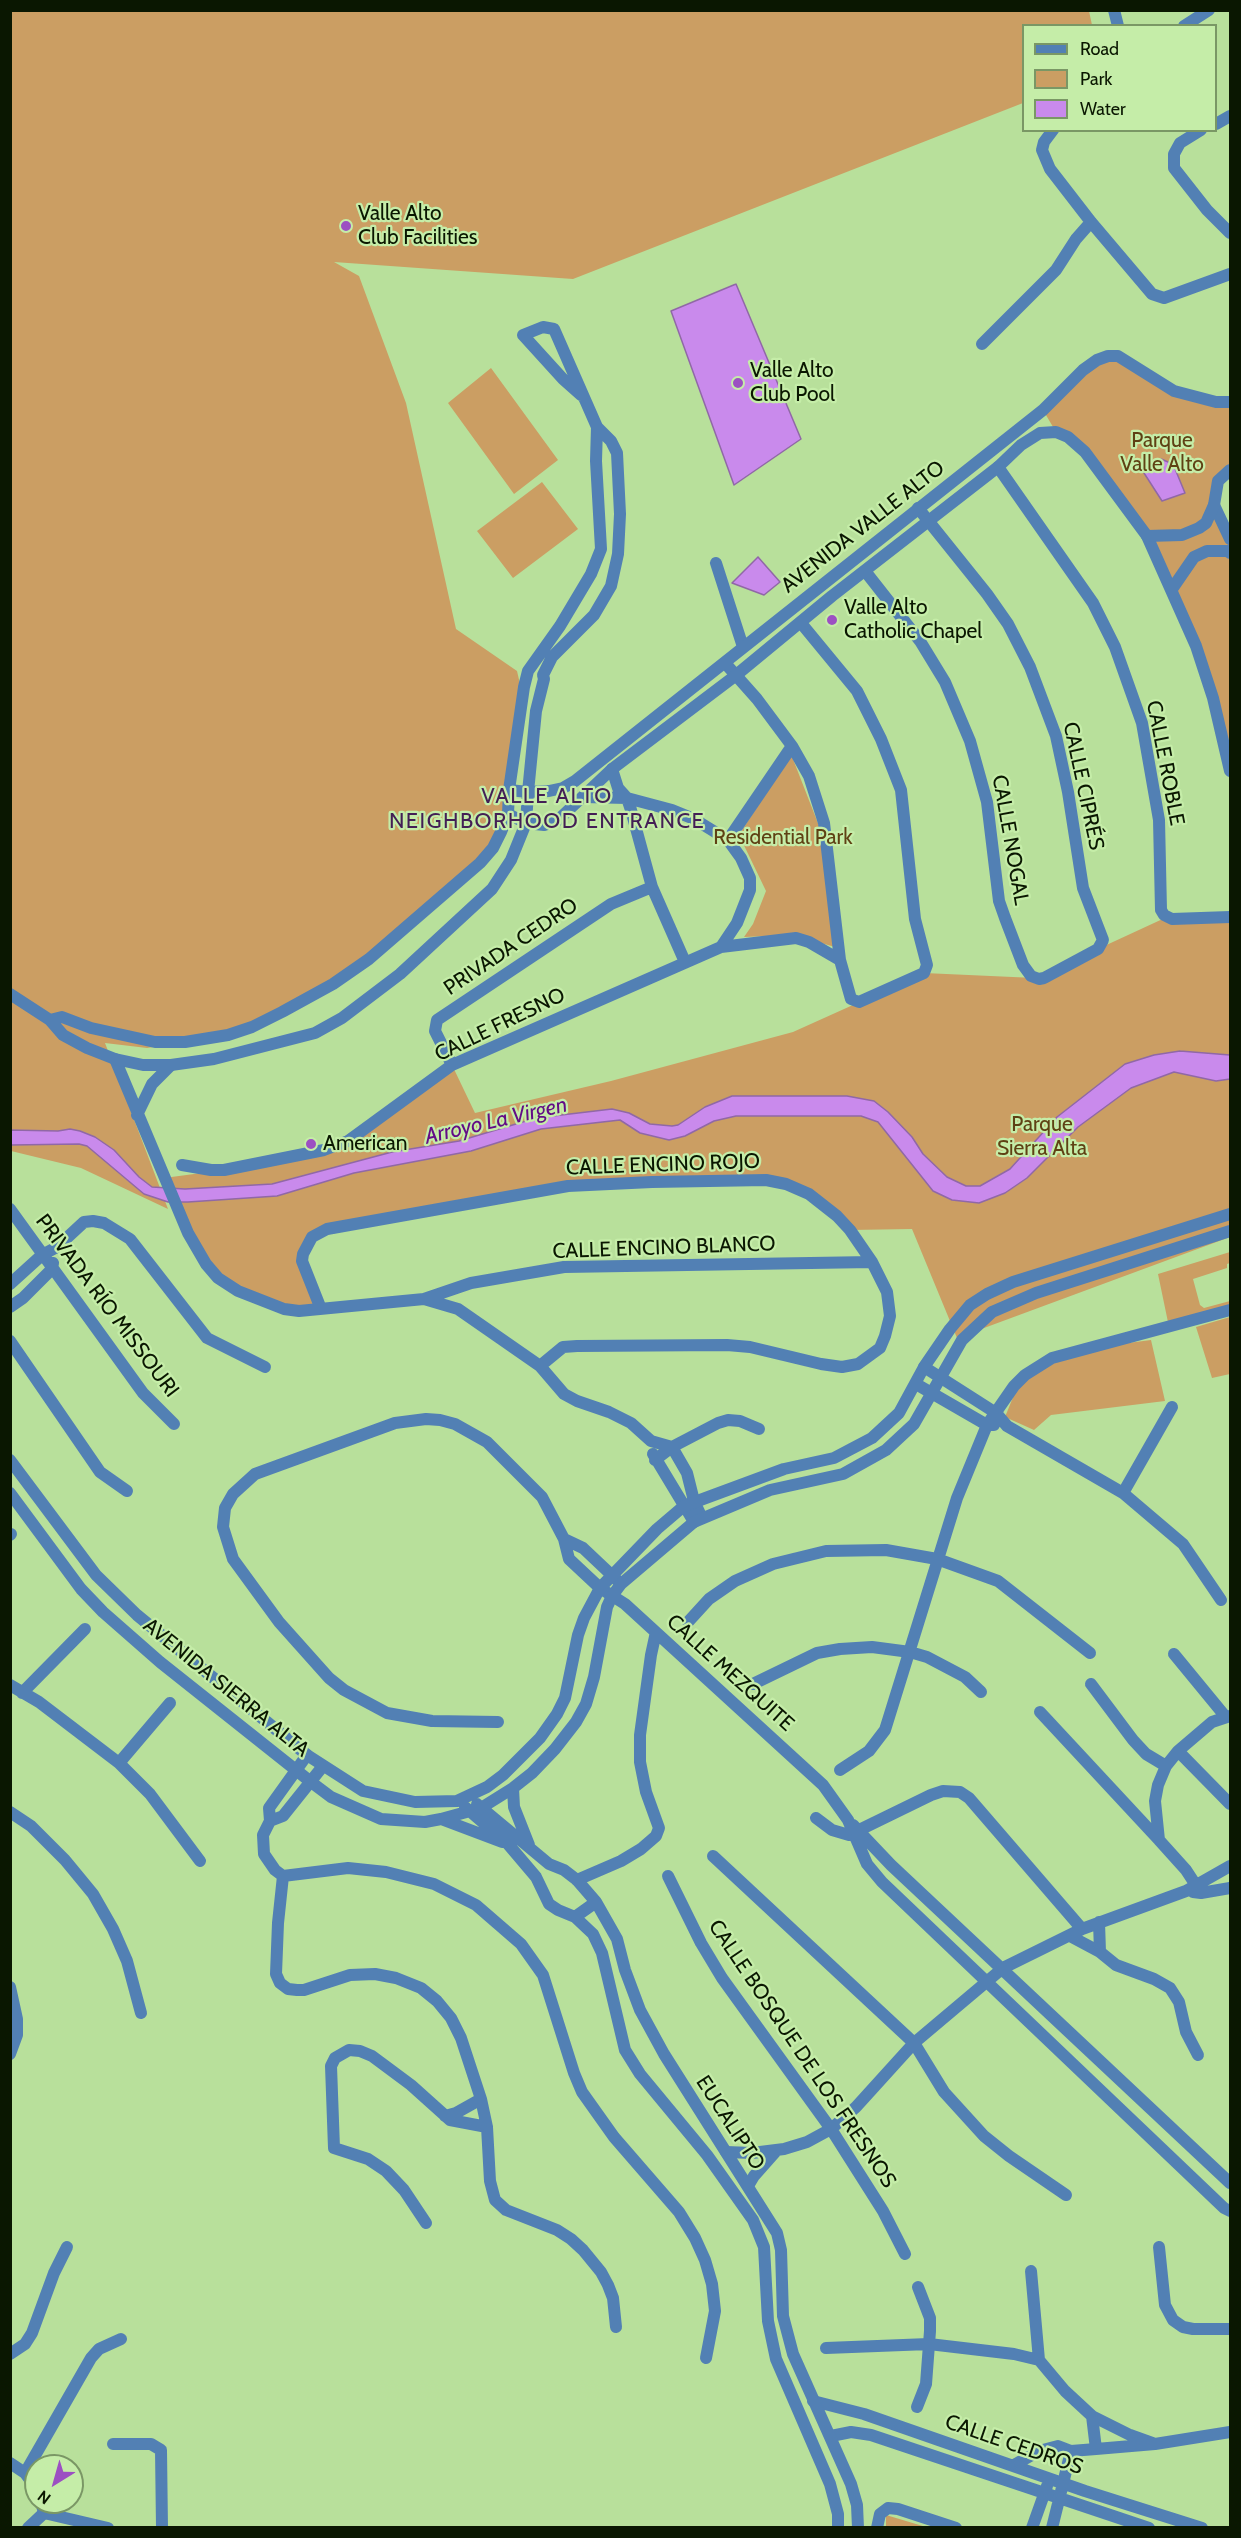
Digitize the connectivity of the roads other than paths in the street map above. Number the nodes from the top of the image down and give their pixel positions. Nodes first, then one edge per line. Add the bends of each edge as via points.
1 (1209, 10) edge
2 (1187, 24) edge
3 (1052, 132) edge
4 (1199, 132) edge
5 (1090, 222) junction
6 (1230, 233) edge
7 (1230, 274) edge
8 (982, 345) dead end
9 (581, 394) junction
10 (1230, 402) edge
11 (1043, 410) junction
12 (597, 427) junction
13 (1056, 432) junction
14 (998, 467) junction
15 (1230, 470) edge
16 (1214, 504) junction
17 (918, 508) junction
18 (928, 520) junction
19 (1147, 536) junction
20 (1230, 539) edge
21 (1230, 553) edge
22 (716, 563) dead end
23 (865, 571) junction
24 (1172, 589) junction
25 (801, 622) junction
26 (743, 647) junction
27 (725, 663) junction
28 (735, 676) junction
29 (792, 746) junction
30 (612, 769) junction
31 (1230, 771) edge
32 (509, 790) junction
33 (528, 792) junction
34 (583, 797) junction
35 (627, 798) junction
36 (508, 814) junction
37 (526, 823) junction
38 (728, 840) junction
39 (652, 887) junction
40 (1230, 917) edge
41 (721, 947) junction
42 (840, 960) junction
43 (685, 962) junction
44 (1023, 965) joint
45 (10, 994) edge
46 (50, 1020) junction
47 (115, 1059) junction
48 (171, 1065) junction
49 (452, 1065) junction
50 (137, 1115) junction
51 (182, 1165) dead end
52 (10, 1209) edge
53 (1230, 1214) edge
54 (1230, 1231) edge
55 (57, 1247) junction
56 (42, 1255) junction
57 (873, 1262) junction
58 (52, 1269) junction
59 (471, 1283) junction
60 (10, 1284) edge
61 (424, 1299) junction
62 (10, 1306) edge
63 (321, 1309) junction
64 (458, 1309) junction
65 (1230, 1310) edge
66 (10, 1341) edge
67 (540, 1366) junction
68 (265, 1367) dead end
69 (924, 1367) junction
70 (939, 1377) junction
71 (916, 1383) junction
72 (932, 1393) junction
73 (1172, 1407) dead end
74 (996, 1413) junction
75 (174, 1424) dead end
76 (987, 1425) junction
77 (1007, 1426) junction
78 (759, 1429) dead end
79 (651, 1441) junction
80 (672, 1448) junction
81 (10, 1460) edge
82 (655, 1460) junction
83 (127, 1491) dead end
84 (10, 1493) edge
85 (1123, 1493) junction
86 (689, 1504) junction
87 (698, 1520) junction
88 (564, 1539) junction
89 (937, 1559) junction
90 (96, 1575) junction
91 (616, 1580) junction
92 (600, 1588) junction
93 (81, 1589) junction
94 (612, 1596) junction
95 (1221, 1600) dead end
96 (625, 1604) junction
97 (688, 1622) dead end
98 (85, 1629) dead end
99 (656, 1632) junction
100 (910, 1652) junction
101 (1090, 1653) dead end
102 (1174, 1654) dead end
103 (753, 1684) dead end
104 (1091, 1684) dead end
105 (10, 1685) edge
106 (981, 1692) dead end
107 (22, 1693) junction
108 (170, 1703) dead end
109 (1040, 1712) dead end
110 (1228, 1716) edge
111 (498, 1722) dead end
112 (1178, 1751) junction
113 (307, 1755) junction
114 (119, 1763) junction
115 (324, 1766) junction
116 (1166, 1766) junction
117 (296, 1770) junction
118 (840, 1770) dead end
119 (311, 1782) junction
120 (513, 1788) junction
121 (463, 1799) junction
122 (1230, 1804) edge
123 (475, 1809) junction
124 (10, 1812) edge
125 (816, 1818) dead end
126 (441, 1819) junction
127 (270, 1821) junction
128 (856, 1833) junction
129 (1159, 1840) junction
130 (508, 1844) junction
131 (530, 1849) junction
132 (713, 1856) dead end
133 (200, 1861) dead end
134 (549, 1864) junction
135 (1230, 1866) edge
136 (283, 1876) junction
137 (668, 1876) dead end
138 (536, 1877) junction
139 (577, 1880) junction
140 (1230, 1888) edge
141 (1194, 1890) junction
142 (596, 1902) junction
143 (575, 1917) junction
144 (1099, 1922) junction
145 (1083, 1929) junction
146 (1070, 1936) junction
147 (1100, 1952) junction
148 (1003, 1968) junction
149 (987, 1980) junction
150 (11, 1990) edge
151 (141, 2013) dead end
152 (914, 2043) junction
153 (10, 2054) edge
154 (1198, 2055) dead end
155 (481, 2099) junction
156 (445, 2116) junction
157 (487, 2127) junction
158 (831, 2129) junction
159 (777, 2150) junction
160 (726, 2152) junction
161 (1230, 2183) edge
162 (748, 2186) junction
163 (1066, 2195) dead end
164 (1230, 2211) edge
165 (426, 2223) dead end
166 (67, 2247) dead end
167 (1160, 2247) dead end
168 (905, 2254) dead end
169 (1031, 2271) dead end
170 (918, 2287) dead end
171 (616, 2327) dead end
172 (1230, 2329) edge
173 (121, 2339) dead end
174 (929, 2344) junction
175 (826, 2348) dead end
176 (10, 2354) edge
177 (706, 2358) dead end
178 (1039, 2360) junction
179 (813, 2401) junction
180 (917, 2407) dead end
181 (864, 2414) junction
182 (1092, 2416) junction
183 (1230, 2432) edge
184 (862, 2433) junction
185 (831, 2436) junction
186 (113, 2444) dead end
187 (1155, 2444) junction
188 (1096, 2449) junction
189 (1071, 2451) junction
190 (36, 2454) edge
191 (10, 2463) edge
192 (1014, 2465) junction
193 (24, 2472) edge
194 (1050, 2478) junction
195 (1064, 2482) junction
196 (1045, 2493) junction
197 (1060, 2498) junction
198 (38, 2514) edge
199 (62, 2514) edge
200 (28, 2528) edge
201 (108, 2528) edge
202 (162, 2528) edge
203 (838, 2528) edge
204 (858, 2528) edge
205 (877, 2528) edge
206 (956, 2528) edge
207 (1032, 2528) edge
208 (1052, 2528) edge
209 (1149, 2528) edge
210 (1202, 2528) edge

1 - 2 street
3 - 5 street via 1044,142 1044,159
4 - 6 street via 1180,143 1174,154 1174,168
5 - 7 street via 1152,294 1164,298
5 - 8 street via 1056,270
9 - 9 street via 554,329 543,327 524,335
9 - 12 street
10 - 11 street, AVENIDA VALLE ALTO via 1174,391 1119,356 1108,356 1083,370
11 - 13 street
11 - 17 street, AVENIDA VALLE ALTO
12 - 32 street via 601,549 560,626 528,671
12 - 33 street via 610,441 618,460 618,554 611,586 594,615 552,657 543,675
13 - 14 street, AVENIDA VALLE ALTO via 1040,433
13 - 19 street via 1084,452
14 - 18 street, AVENIDA VALLE ALTO
14 - 40 street, CALLE ROBLE via 1093,603 1115,647 1142,723 1159,820 1161,910 1172,919
15 - 16 street via 1218,481
16 - 19 street via 1206,523 1194,532
16 - 20 street
17 - 18 street, CALLE CIPRÉS
17 - 26 street, AVENIDA VALLE ALTO
18 - 23 street, AVENIDA VALLE ALTO
18 - 44 street, CALLE CIPRÉS via 1008,624 1030,667 1056,736 1083,888 1102,937 1100,947 1044,978 1031,976
19 - 24 street
21 - 24 street via 1207,551 1194,557
22 - 26 street
23 - 25 street, AVENIDA VALLE ALTO
23 - 44 street, CALLE NOGAL via 920,640 945,682 970,741 987,802 999,901
24 - 31 street via 1206,677
25 - 28 street, AVENIDA VALLE ALTO
25 - 42 street via 857,691 901,790 915,919 926,958 924,973 859,1002 850,999
26 - 27 street, AVENIDA VALLE ALTO
27 - 28 street
27 - 33 street, AVENIDA VALLE ALTO via 575,781 563,788
28 - 29 street
28 - 30 street, AVENIDA VALLE ALTO
29 - 38 street
29 - 42 street via 809,776 824,823
30 - 34 street, AVENIDA VALLE ALTO
30 - 35 street via 618,788
32 - 33 street, AVENIDA VALLE ALTO
32 - 36 street
33 - 37 street
34 - 35 street
34 - 37 street, AVENIDA VALLE ALTO via 553,824
35 - 38 street via 694,819
35 - 39 street
36 - 37 street, AVENIDA VALLE ALTO
36 - 46 street via 493,848 480,863 386,946 333,984 252,1027 211,1039 155,1042 62,1017
37 - 48 street via 512,860 492,888 400,974 342,1018 293,1040
38 - 41 street via 750,878 750,890 737,923
39 - 43 street
39 - 49 street, PRIVADA CEDRO via 610,904 437,1020 435,1030
41 - 42 street, CALLE FRESNO via 796,938
41 - 43 street, CALLE FRESNO
43 - 49 street, CALLE FRESNO
45 - 46 street
46 - 47 street via 63,1035
47 - 48 street
47 - 50 street
48 - 50 street via 152,1083
49 - 51 street, CALLE FRESNO via 371,1126 324,1150 224,1170
50 - 63 street via 188,1233 218,1278 238,1291 284,1309
52 - 56 street, PRIVADA RÍO MISSOURI
53 - 69 street via 1013,1282 987,1294 963,1313
54 - 70 street via 1004,1306 962,1340
55 - 56 street
55 - 58 street
55 - 68 street via 84,1222 93,1221 117,1230 142,1252 207,1338
56 - 58 street, PRIVADA RÍO MISSOURI
56 - 60 street
57 - 59 street, CALLE ENCINO BLANCO via 584,1266
57 - 63 street, CALLE ENCINO ROJO via 837,1216 809,1194 786,1184 766,1180 568,1186 327,1229 312,1237 302,1261
57 - 67 street, CALLE ENCINO ROJO via 887,1292 890,1316 880,1348 858,1364 842,1367 727,1345 563,1347
58 - 62 street
58 - 75 street, PRIVADA RÍO MISSOURI via 142,1393
59 - 61 street, CALLE ENCINO BLANCO
59 - 64 street via 460,1294
61 - 63 street
61 - 64 street
64 - 67 street
65 - 74 street via 1052,1358 1025,1375
66 - 83 street via 100,1472
67 - 79 street via 564,1394 631,1423
69 - 70 street
69 - 71 street
70 - 72 street
70 - 74 street
71 - 72 street
71 - 86 street via 899,1413 872,1438 834,1458 784,1469
72 - 76 street
72 - 87 street via 907,1431 869,1461 843,1474 770,1490
73 - 85 street
74 - 76 street
74 - 77 street
76 - 77 street
76 - 89 street
77 - 85 street
78 - 80 street via 728,1420
79 - 80 street
79 - 82 street
80 - 82 street
80 - 86 street via 687,1473
81 - 90 street, AVENIDA SIERRA ALTA
82 - 86 street
84 - 93 street, AVENIDA SIERRA ALTA
85 - 95 street via 1183,1544
86 - 87 street
86 - 91 street via 657,1529
87 - 91 street
88 - 91 street via 583,1548
88 - 92 street, CALLE MEZQUITE via 569,1559
88 - 111 street, CALLE MEZQUITE via 542,1497 487,1442 440,1420 395,1423 279,1464 241,1485 225,1508 223,1527 233,1559 279,1622 344,1690 387,1713 432,1721
89 - 97 street via 886,1550 826,1551 773,1564 735,1581 709,1599
89 - 100 street
89 - 101 street via 998,1581
90 - 93 street
90 - 113 street, AVENIDA SIERRA ALTA via 153,1629
91 - 92 street
91 - 94 street
91 - 96 street
92 - 94 street, CALLE MEZQUITE
92 - 121 street via 584,1618 565,1698 557,1714 503,1776
93 - 117 street, AVENIDA SIERRA ALTA via 160,1662
94 - 96 street, CALLE MEZQUITE
94 - 120 street, AVENIDA SIERRA ALTA via 586,1704 555,1749
96 - 99 street, CALLE MEZQUITE
98 - 107 street
99 - 128 street, CALLE MEZQUITE via 809,1771 834,1798
99 - 139 street via 640,1735 640,1762 658,1828 656,1836 621,1862
100 - 103 street via 872,1647 817,1653
100 - 106 street via 952,1668
100 - 118 street via 880,1739 870,1751
102 - 110 street
104 - 116 street via 1133,1740
105 - 107 street
107 - 114 street
108 - 114 street
109 - 129 street
110 - 112 street via 1199,1731
112 - 116 street
112 - 122 street
113 - 115 street, AVENIDA SIERRA ALTA
113 - 117 street
114 - 133 street via 150,1794
115 - 119 street
115 - 121 street, AVENIDA SIERRA ALTA via 363,1791 384,1797 415,1802
116 - 129 street via 1155,1801
117 - 119 street, AVENIDA SIERRA ALTA
117 - 127 street via 270,1808
119 - 126 street, AVENIDA SIERRA ALTA via 331,1797 381,1818 425,1822
119 - 127 street via 283,1816
120 - 123 street, AVENIDA SIERRA ALTA
120 - 131 street via 514,1807
121 - 123 street, EUCALIPTO
123 - 126 street, AVENIDA SIERRA ALTA
123 - 130 street, EUCALIPTO
123 - 131 street, EUCALIPTO
124 - 151 street via 31,1826 93,1894 127,1961
125 - 128 street via 840,1834
126 - 130 street
127 - 136 street via 263,1835 264,1854
128 - 145 street via 931,1794 960,1792
128 - 148 street
128 - 149 street, CALLE MEZQUITE via 861,1854 874,1873
129 - 141 street
130 - 138 street, EUCALIPTO
131 - 134 street, EUCALIPTO
132 - 152 street
134 - 138 street
134 - 139 street, EUCALIPTO
135 - 141 street
136 - 155 street via 275,1962 280,1983 288,1989 304,1990 350,1975 375,1974 421,1988 451,2018
136 - 177 street via 348,1868 386,1872 434,1884 476,1905 521,1944 543,1975 582,2092 696,2238 712,2284 715,2311
137 - 158 street, CALLE BOSQUE DE LOS FRESNOS via 722,1978
138 - 143 street, EUCALIPTO via 549,1904
139 - 142 street, EUCALIPTO
140 - 141 street
141 - 144 street
142 - 143 street
142 - 160 street, EUCALIPTO via 617,1939 640,2010 686,2092
143 - 203 street, EUCALIPTO via 593,1934 602,1953 622,2041 634,2064 707,2155 759,2230 766,2260 766,2307 776,2359 830,2484
144 - 145 street
144 - 147 street
145 - 146 street
146 - 147 street
146 - 148 street
147 - 154 street via 1116,1965 1154,1979 1175,1993 1185,2032
148 - 149 street
148 - 161 street
149 - 152 street
149 - 164 street, CALLE MEZQUITE
150 - 153 street via 17,2019
152 - 158 street
152 - 163 street via 944,2092 984,2136
155 - 156 street
155 - 157 street
156 - 157 street via 456,2122
156 - 165 street via 372,2056 349,2050 340,2053 331,2066 334,2148 362,2156 386,2171
157 - 171 street via 495,2200 506,2210 557,2230 583,2250 608,2285
158 - 159 street via 807,2142
158 - 168 street, CALLE BOSQUE DE LOS FRESNOS
159 - 160 street
159 - 162 street
160 - 162 street, EUCALIPTO
162 - 179 street, EUCALIPTO via 777,2232 783,2316 793,2354
166 - 176 street via 32,2333 25,2344
167 - 172 street via 1165,2305 1173,2320 1194,2329
169 - 178 street
170 - 174 street via 930,2318
173 - 190 street via 99,2349 92,2358
174 - 175 street
174 - 178 street
174 - 180 street via 926,2384
178 - 182 street
179 - 181 street, CALLE CEDROS
179 - 185 street, EUCALIPTO
181 - 184 street
181 - 192 street, CALLE CEDROS
182 - 187 street
182 - 188 street
183 - 187 street
184 - 185 street, CALLE CEDROS
184 - 196 street, CALLE CEDROS
185 - 204 street, EUCALIPTO via 855,2495
186 - 202 street via 151,2444 161,2450
187 - 188 street
188 - 189 street
189 - 192 street via 1058,2446 1049,2448
189 - 195 street
191 - 193 street
192 - 194 street, CALLE CEDROS
194 - 195 street, CALLE CEDROS
194 - 196 street
195 - 197 street
195 - 210 street, CALLE CEDROS
196 - 197 street, CALLE CEDROS
196 - 207 street
197 - 208 street
197 - 209 street, CALLE CEDROS
198 - 200 street
199 - 201 street
205 - 206 street via 880,2514 892,2508

